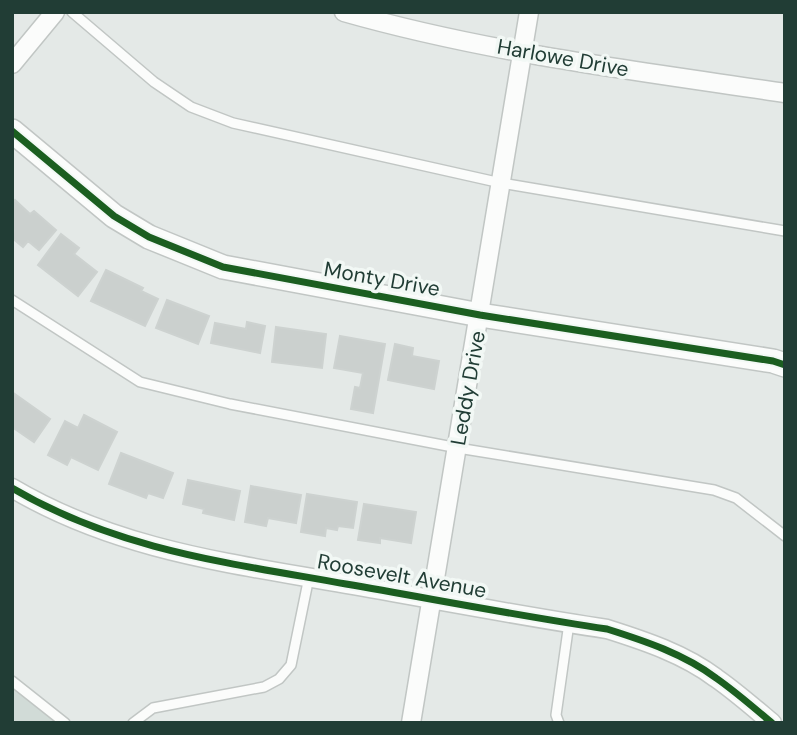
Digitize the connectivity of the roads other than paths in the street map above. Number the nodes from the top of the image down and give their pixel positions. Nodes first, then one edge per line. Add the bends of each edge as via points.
1 (55, 12) edge
2 (72, 12) edge
3 (344, 12) edge
4 (529, 12) edge
5 (523, 52) junction
6 (12, 64) edge
7 (785, 93) edge
8 (12, 131) edge
9 (501, 183) junction
10 (785, 231) edge
11 (12, 300) edge
12 (480, 315) junction
13 (785, 365) edge
14 (458, 448) junction
15 (12, 488) edge
16 (785, 536) edge
17 (309, 577) junction
18 (433, 599) junction
19 (569, 623) junction
20 (12, 681) edge
21 (65, 723) edge
22 (133, 723) edge
23 (411, 723) edge
24 (559, 723) edge
25 (772, 723) edge

1 - 6 street
2 - 9 lane via 154,82 191,107 233,123
3 - 5 street, Harlowe Drive
4 - 5 street, Leddy Drive
5 - 7 street, Harlowe Drive
5 - 9 street, Leddy Drive
8 - 12 street, Monty Drive via 114,216 198,258 236,270
9 - 10 lane
9 - 12 street, Leddy Drive
11 - 14 lane via 140,382
12 - 13 street, Monty Drive
12 - 14 street, Leddy Drive
14 - 16 lane via 713,489 736,498
14 - 18 street, Leddy Drive
15 - 17 street, Roosevelt Avenue via 64,515 132,541
17 - 18 street, Roosevelt Avenue
17 - 22 lane via 291,666 279,679 264,687 153,708
18 - 19 street, Roosevelt Avenue
18 - 23 street, Leddy Drive
19 - 24 lane via 556,715
19 - 25 street, Roosevelt Avenue via 607,629 668,651 714,676
20 - 21 lane

